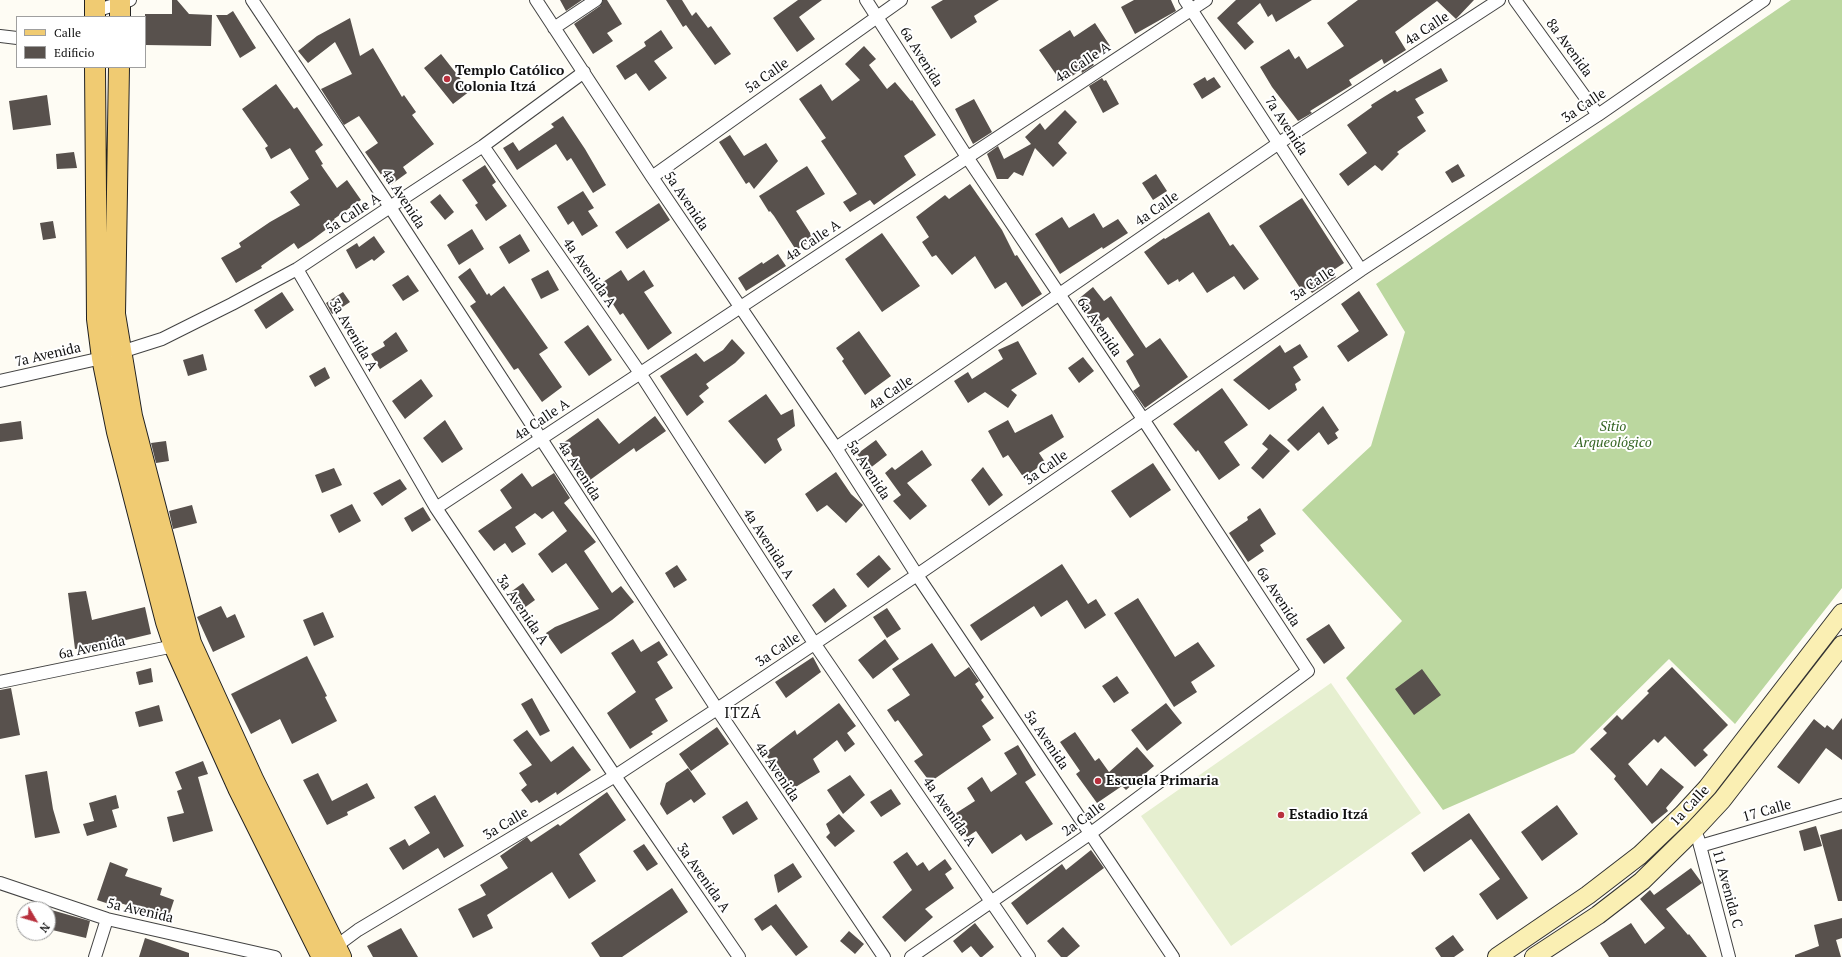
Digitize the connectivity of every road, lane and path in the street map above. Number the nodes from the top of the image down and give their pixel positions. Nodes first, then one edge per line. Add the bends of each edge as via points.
1 (252, 0) edge
2 (536, 0) edge
3 (596, 0) edge
4 (866, 0) edge
5 (901, 0) edge
6 (1206, 0) edge
7 (1499, 0) edge
8 (1515, 0) edge
9 (1764, 0) edge
10 (122, 5) edge
11 (1188, 5) edge
12 (95, 9) edge
13 (877, 16) junction
14 (554, 28) junction
15 (0, 36) edge
16 (16, 38) edge
17 (119, 71) edge
18 (96, 72) edge
19 (584, 72) junction
20 (1598, 114) junction
21 (1280, 143) junction
22 (483, 146) junction
23 (967, 157) junction
24 (652, 177) junction
25 (390, 207) junction
26 (297, 269) junction
27 (1361, 270) junction
28 (1060, 296) junction
29 (740, 308) junction
30 (111, 355) junction
31 (640, 373) junction
32 (0, 381) edge
33 (1143, 419) junction
34 (541, 440) junction
35 (836, 448) junction
36 (436, 508) junction
37 (917, 575) junction
38 (1842, 613) edge
39 (814, 643) junction
40 (182, 645) junction
41 (1842, 645) edge
42 (1308, 671) joint
43 (0, 682) edge
44 (717, 709) junction
45 (615, 776) junction
46 (1707, 788) junction
47 (1722, 800) junction
48 (1842, 805) edge
49 (1091, 833) junction
50 (1698, 838) junction
51 (0, 883) edge
52 (992, 901) junction
53 (107, 919) junction
54 (331, 954) edge
55 (95, 957) edge
56 (276, 957) edge
57 (739, 957) edge
58 (884, 957) edge
59 (912, 957) edge
60 (1029, 957) edge
61 (1173, 957) edge
62 (1497, 957) edge
63 (1534, 957) edge
64 (1729, 957) edge

1 - 25 street, 4a Avenida
2 - 14 street, 5a Avenida
3 - 14 street
4 - 13 street, 6a Avenida
5 - 13 street, 5a Calle
6 - 11 street, 4a Calle A
7 - 21 street, 4a Calle
8 - 20 street, 8a Avenida
9 - 20 street, 3a Calle
10 - 12 street
11 - 21 street, 7a Avenida
11 - 23 street, 4a Calle A
13 - 23 street, 6a Avenida
13 - 24 street, 5a Calle
14 - 19 street, 5a Avenida
15 - 16 street
17 - 18 main road
17 - 30 main road via 115,314
18 - 30 main road via 97,319
19 - 22 street, 5a Calle A
19 - 24 street, 5a Avenida
20 - 27 street, 3a Calle
21 - 27 street, 7a Avenida
21 - 28 street, 4a Calle
22 - 25 street, 5a Calle A
22 - 31 street, 4a Avenida A
23 - 28 street, 6a Avenida
23 - 29 street, 4a Calle A
24 - 29 street, 5a Avenida
25 - 26 street, 5a Calle A
25 - 34 street, 4a Avenida
26 - 30 street, 5a Calle A via 162,339
26 - 36 street, 3a Avenida A
27 - 33 street, 3a Calle
28 - 33 street, 6a Avenida
28 - 35 street, 4a Calle
29 - 31 street, 4a Calle A
29 - 35 street, 5a Avenida
30 - 32 street, 7a Avenida
30 - 40 main road via 132,416
31 - 34 street, 4a Calle A
31 - 39 street, 4a Avenida A
33 - 37 street, 3a Calle
33 - 42 street, 6a Avenida
34 - 36 street, 4a Calle A
34 - 44 street, 4a Avenida
35 - 37 street, 5a Avenida
36 - 45 street, 3a Avenida A
37 - 39 street, 3a Calle
37 - 49 street, 5a Avenida
38 - 46 main road, 1a Calle
39 - 44 street, 3a Calle
39 - 52 street, 4a Avenida A
40 - 43 street, 6a Avenida
40 - 54 main road via 245,783
41 - 47 main road, 1a Calle
42 - 49 street, 2a Calle
44 - 45 street, 3a Calle
44 - 58 street, 4a Avenida
45 - 54 street, 3a Calle via 358,930
45 - 57 street, 3a Avenida A
46 - 47 main road
46 - 62 main road, 1a Calle via 1640,855 1588,895
47 - 50 main road, 1a Calle
48 - 50 street, 17 Calle
49 - 52 street, 2a Calle
49 - 61 street, 5a Avenida
50 - 63 main road, 1a Calle via 1598,915
50 - 64 street, 11 Avenida C
51 - 53 street, 5a Avenida
52 - 59 street, 2a Calle
52 - 60 street, 4a Avenida A
53 - 55 street
53 - 56 street, 5a Avenida

